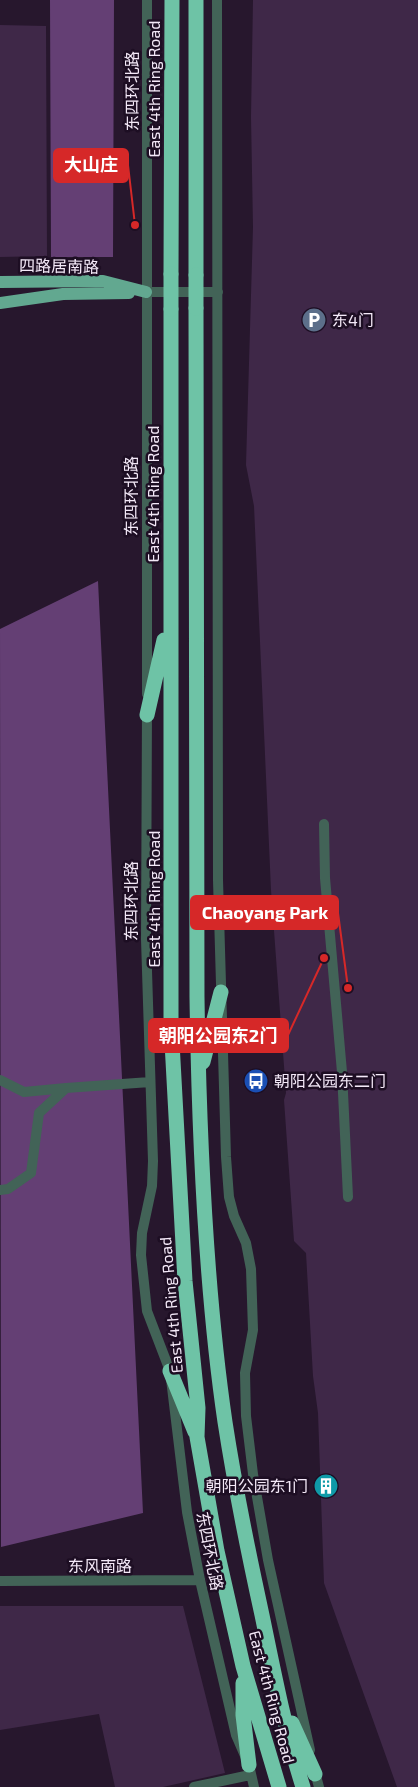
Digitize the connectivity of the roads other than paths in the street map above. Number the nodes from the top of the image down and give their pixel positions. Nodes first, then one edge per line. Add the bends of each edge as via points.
1 (147, 0) edge
2 (172, 0) edge
3 (196, 0) edge
4 (218, 0) edge
5 (0, 282) edge
6 (146, 292) junction
7 (218, 292) junction
8 (0, 303) edge
9 (170, 614) junction
10 (147, 715) junction
11 (324, 824) dead end
12 (221, 992) junction
13 (0, 1080) edge
14 (198, 1080) junction
15 (150, 1082) junction
16 (66, 1088) junction
17 (0, 1190) edge
18 (348, 1197) dead end
19 (170, 1371) junction
20 (197, 1437) junction
21 (200, 1580) junction
22 (0, 1581) edge
23 (243, 1666) junction
24 (277, 1690) junction
25 (250, 1770) junction
26 (317, 1780) edge
27 (194, 1787) edge
28 (254, 1787) edge
29 (279, 1787) edge
30 (303, 1787) edge

1 - 6 street, 东四环北路
2 - 9 highway, East 4th Ring Road, bridge
3 - 14 highway, East 4th Ring Road, bridge
4 - 7 street
5 - 6 main road, 四路居南路 via 103,282
6 - 7 street
6 - 8 main road via 63,294
6 - 10 street, 东四环北路
7 - 12 street via 218,880
9 - 10 highway
9 - 20 highway, East 4th Ring Road via 171,1024 185,1281 198,1408
10 - 15 street, 东四环北路 via 146,939
11 - 18 street
12 - 14 highway
12 - 26 street via 229,1197 252,1269 253,1330 245,1373 253,1474 268,1560
13 - 16 street via 24,1092
14 - 24 highway, East 4th Ring Road via 210,1283 225,1421 248,1554
15 - 16 street
15 - 19 street, 东四环北路 via 152,1186 141,1255 147,1311
16 - 17 street via 40,1113 31,1173 8,1190
19 - 20 highway
19 - 21 street, 东四环北路 via 187,1512
20 - 23 highway, East 4th Ring Road via 217,1550
21 - 22 street, 东风南路
21 - 25 street, 东四环北路 via 236,1735
23 - 25 highway via 243,1714
23 - 29 highway, East 4th Ring Road
24 - 26 highway
24 - 30 highway, East 4th Ring Road
25 - 27 street
25 - 28 street, 东四环北路

